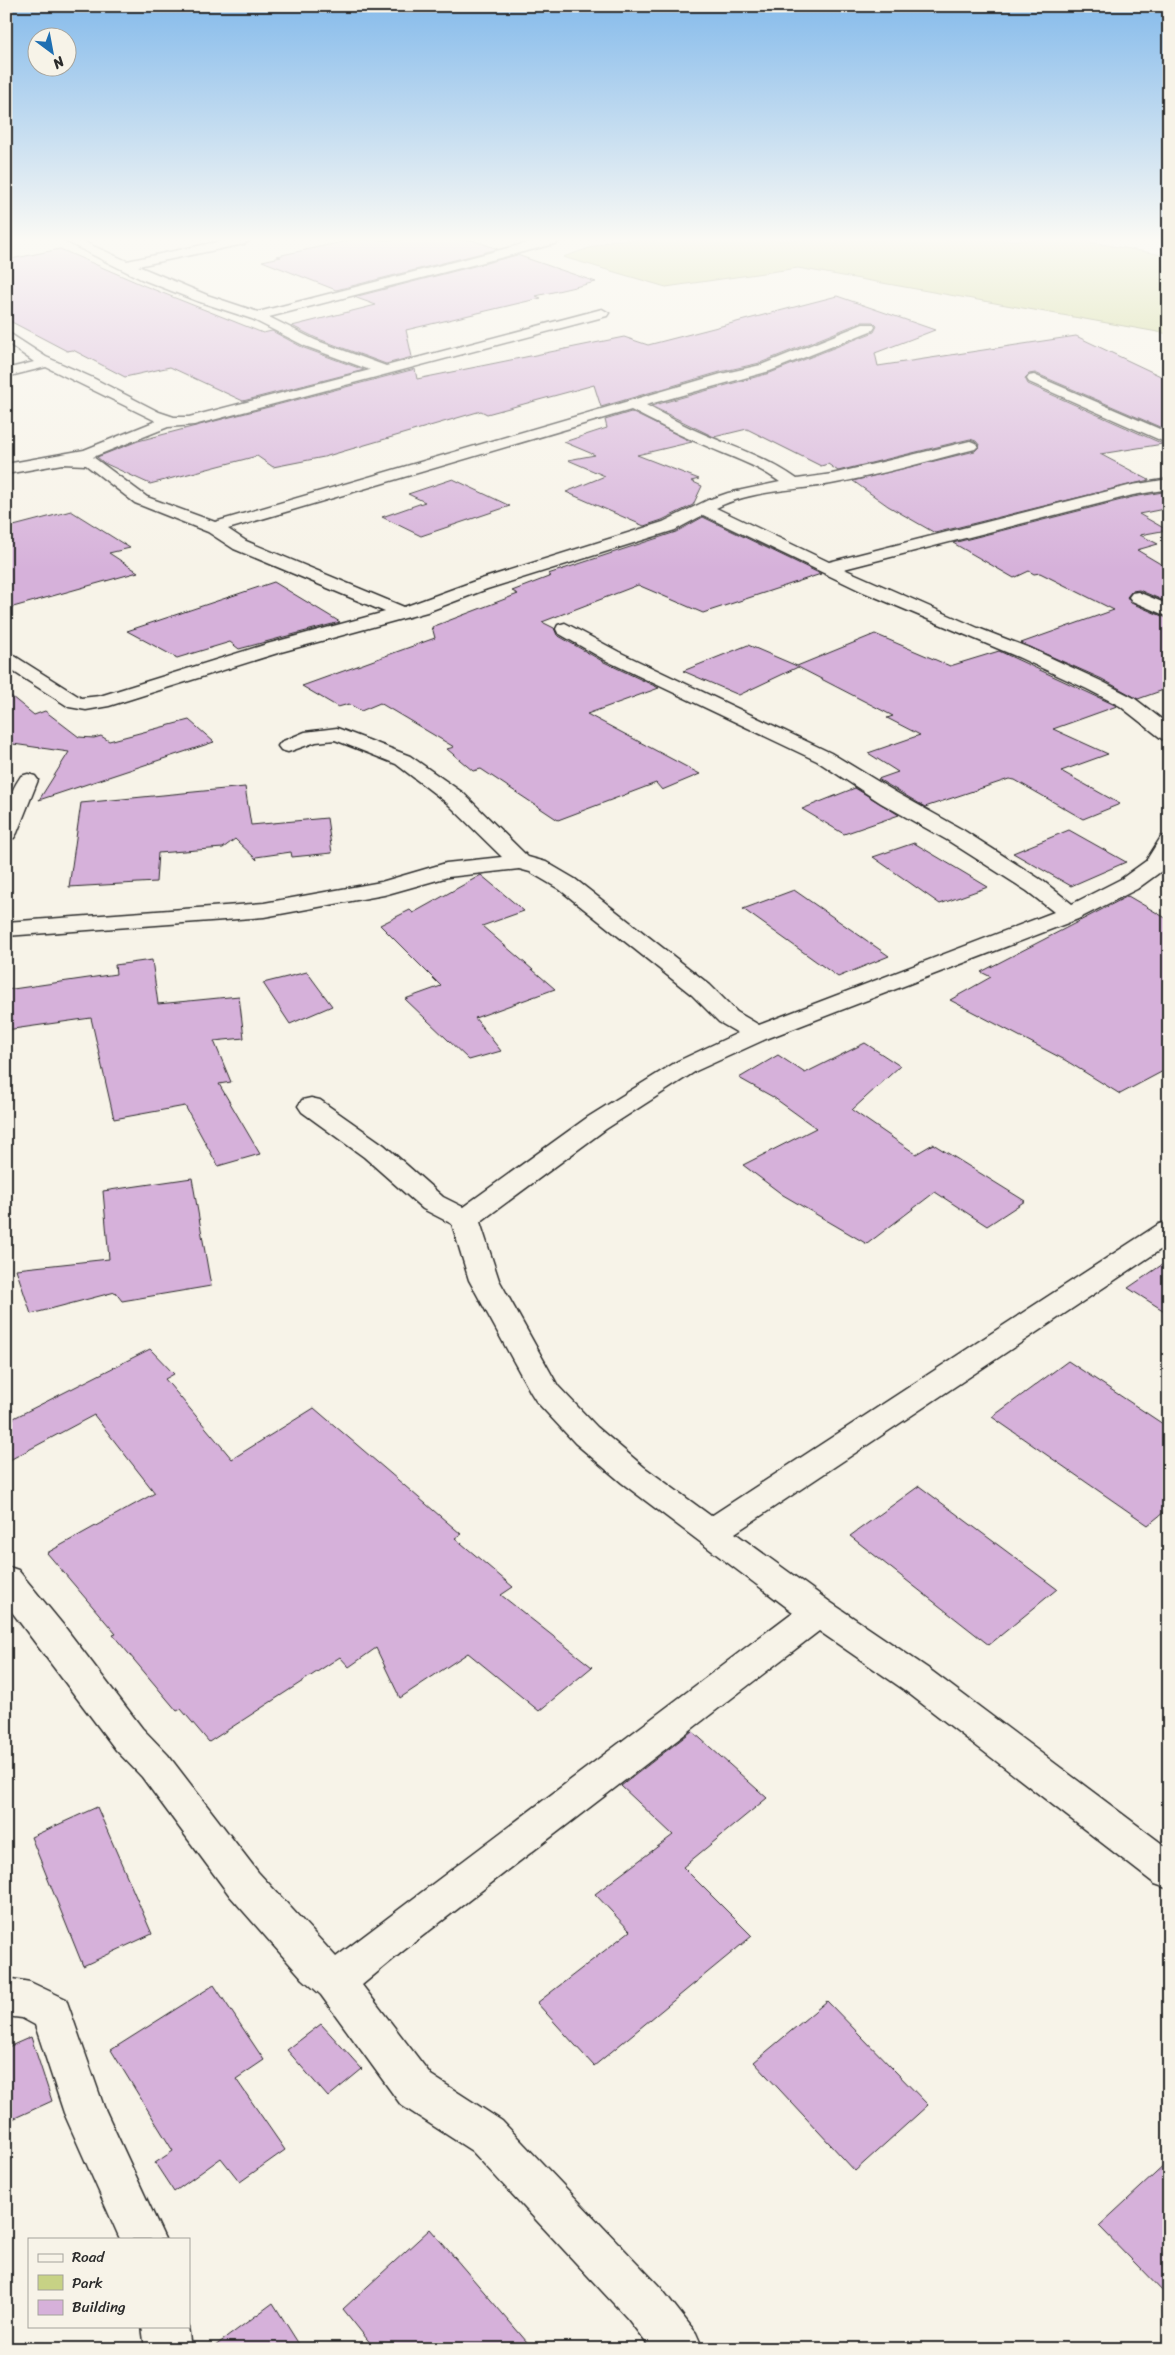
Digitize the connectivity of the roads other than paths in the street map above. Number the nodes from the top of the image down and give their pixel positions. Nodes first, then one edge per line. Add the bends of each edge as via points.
1 (27, 350) edge
2 (329, 350) edge
3 (461, 350) edge
4 (810, 350) edge
5 (46, 363) junction
6 (384, 370) junction
7 (6, 373) edge
8 (1034, 379) dead end
9 (633, 405) junction
10 (153, 420) junction
11 (1169, 439) edge
12 (970, 446) dead end
13 (91, 457) junction
14 (6, 469) edge
15 (1169, 484) edge
16 (795, 485) junction
17 (704, 509) junction
18 (214, 528) junction
19 (828, 568) junction
20 (1138, 597) dead end
21 (1169, 612) edge
22 (402, 613) junction
23 (566, 629) dead end
24 (6, 659) edge
25 (1169, 735) edge
26 (288, 746) dead end
27 (28, 780) dead end
28 (6, 833) edge
29 (1169, 842) edge
30 (520, 862) junction
31 (1070, 914) junction
32 (6, 929) edge
33 (757, 1034) junction
34 (311, 1106) dead end
35 (465, 1219) junction
36 (1169, 1231) edge
37 (710, 1533) junction
38 (6, 1580) edge
39 (818, 1612) junction
40 (1169, 1872) edge
41 (335, 1982) junction
42 (6, 1997) edge
43 (143, 2238) edge
44 (165, 2328) edge
45 (168, 2349) edge
46 (680, 2349) edge

1 - 5 street
2 - 6 street
3 - 6 street
4 - 9 street via 765,368
5 - 7 street
5 - 10 street via 86,380
6 - 10 street via 198,420
8 - 11 street
9 - 16 street via 702,439 745,455
9 - 18 street
10 - 13 street
12 - 16 street
13 - 14 street via 38,461
13 - 18 street via 141,500
15 - 19 street via 1132,490
16 - 17 street via 734,496
17 - 19 street
17 - 22 street via 669,526
18 - 22 street via 240,546
19 - 25 street via 1094,685 1127,702
20 - 21 street
22 - 24 street via 86,704 63,696
23 - 31 street via 612,656 824,757 955,834 1035,886
26 - 30 street via 312,736 337,734 403,760 455,798
27 - 28 street
29 - 31 street via 1154,865 1129,884
30 - 32 street via 446,870 384,888 264,910
30 - 33 street via 548,871 567,884 701,990 728,1017
31 - 33 street
33 - 35 street via 687,1066 597,1123
34 - 35 street via 374,1150 433,1203
35 - 37 street via 484,1280 547,1393 586,1435
36 - 37 street
37 - 39 street
38 - 41 street via 129,1739 155,1766 244,1884
39 - 40 street via 916,1679
39 - 41 street
41 - 46 street via 416,2090 487,2136 644,2302
42 - 43 street via 37,2004 51,2013 85,2113
44 - 45 street

